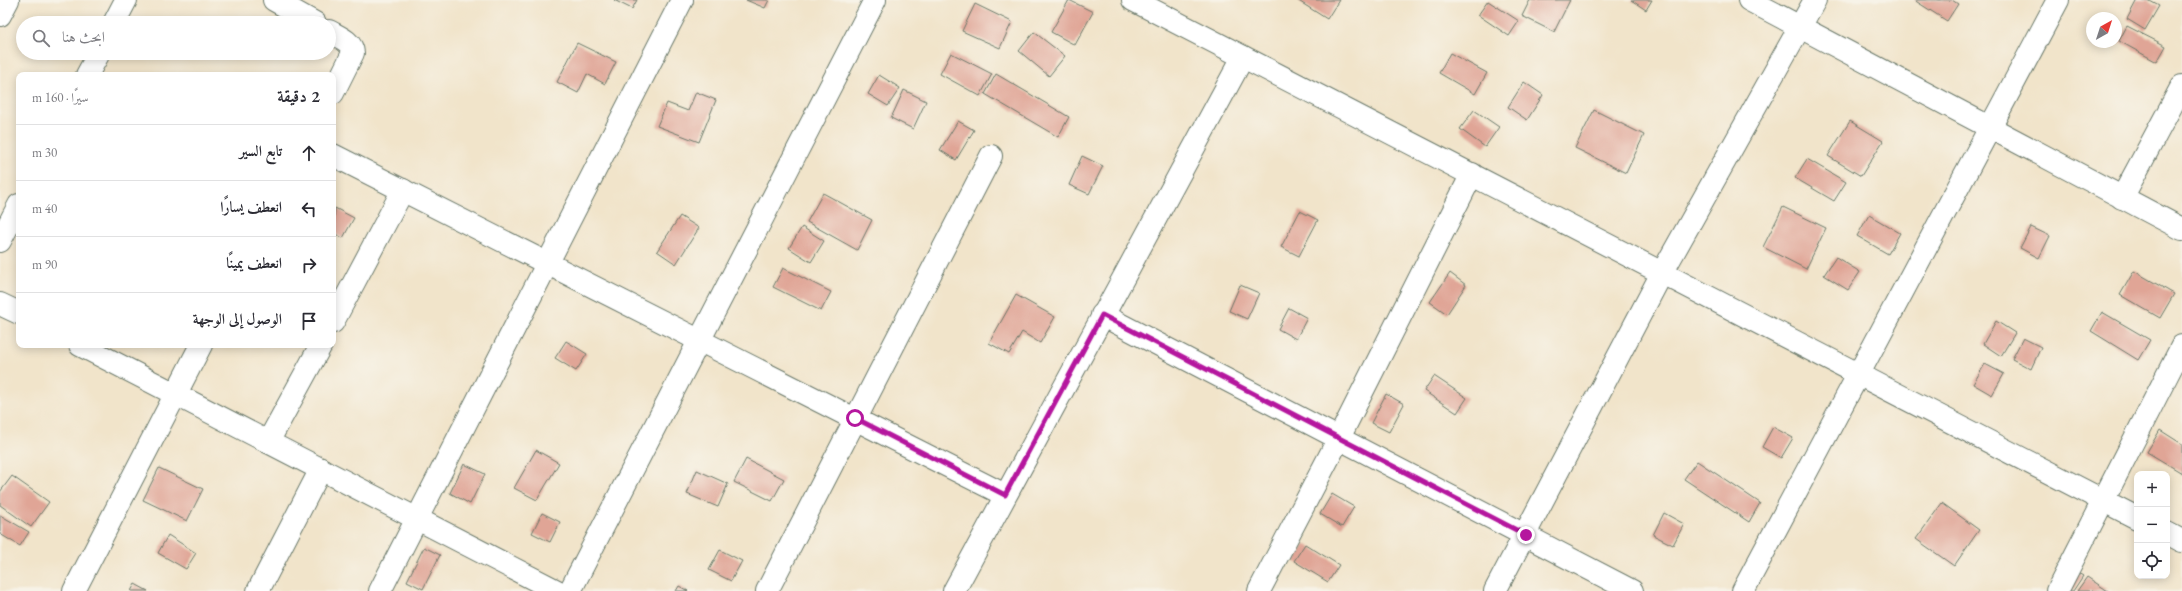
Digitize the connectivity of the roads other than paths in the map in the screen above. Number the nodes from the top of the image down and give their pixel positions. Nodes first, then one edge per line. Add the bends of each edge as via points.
1 (8, 0) edge
2 (126, 0) edge
3 (274, 0) edge
4 (682, 0) edge
5 (875, 0) edge
6 (1133, 0) edge
7 (1749, 0) edge
8 (1815, 0) edge
9 (2058, 0) edge
10 (0, 15) edge
11 (118, 16) edge
12 (303, 16) edge
13 (1801, 27) junction
14 (336, 35) edge
15 (1243, 57) junction
16 (95, 60) edge
17 (89, 72) edge
18 (2182, 86) edge
19 (336, 87) edge
20 (1989, 127) junction
21 (336, 156) edge
22 (991, 156) dead end
23 (1472, 174) junction
24 (403, 190) junction
25 (2122, 198) junction
26 (16, 211) edge
27 (2182, 229) edge
28 (0, 241) edge
29 (547, 263) junction
30 (1662, 273) junction
31 (0, 304) edge
32 (16, 312) edge
33 (1102, 315) junction
34 (336, 316) edge
35 (700, 340) junction
36 (2182, 346) edge
37 (86, 348) edge
38 (200, 348) edge
39 (318, 348) edge
40 (1857, 374) junction
41 (176, 394) junction
42 (855, 418) junction
43 (1339, 438) junction
44 (268, 442) junction
45 (321, 469) junction
46 (1005, 495) junction
47 (2103, 500) junction
48 (2134, 516) edge
49 (417, 519) junction
50 (1526, 535) junction
51 (2170, 535) edge
52 (2182, 541) edge
53 (74, 591) edge
54 (258, 591) edge
55 (380, 591) edge
56 (557, 591) edge
57 (570, 591) edge
58 (767, 591) edge
59 (954, 591) edge
60 (1259, 591) edge
61 (1495, 591) edge
62 (1632, 591) edge
63 (1743, 591) edge
64 (2057, 591) edge

1 - 10 street
2 - 11 street
3 - 12 street
4 - 29 street
5 - 35 street
6 - 15 street
7 - 13 street
8 - 13 street
9 - 20 street
13 - 20 street
13 - 30 street
14 - 19 street via 346,40 353,53
15 - 23 street
15 - 33 street
16 - 17 street
18 - 25 street
20 - 25 street
20 - 40 street
21 - 24 street
22 - 42 street
23 - 30 street
23 - 43 street
24 - 29 street
24 - 34 street
25 - 27 street
26 - 28 street
29 - 35 street
29 - 49 street
30 - 40 street
30 - 50 street
31 - 32 street
33 - 43 street
33 - 46 street
35 - 42 street
35 - 57 street
36 - 47 street
37 - 41 street
38 - 41 street
39 - 44 street
40 - 47 street
40 - 63 street
41 - 44 street
41 - 53 street
42 - 46 street
42 - 58 street
43 - 50 street
43 - 60 street
44 - 45 street
45 - 49 street
45 - 54 street
46 - 59 street
47 - 48 street
47 - 64 street
49 - 55 street
49 - 56 street
50 - 61 street
50 - 62 street
51 - 52 street

